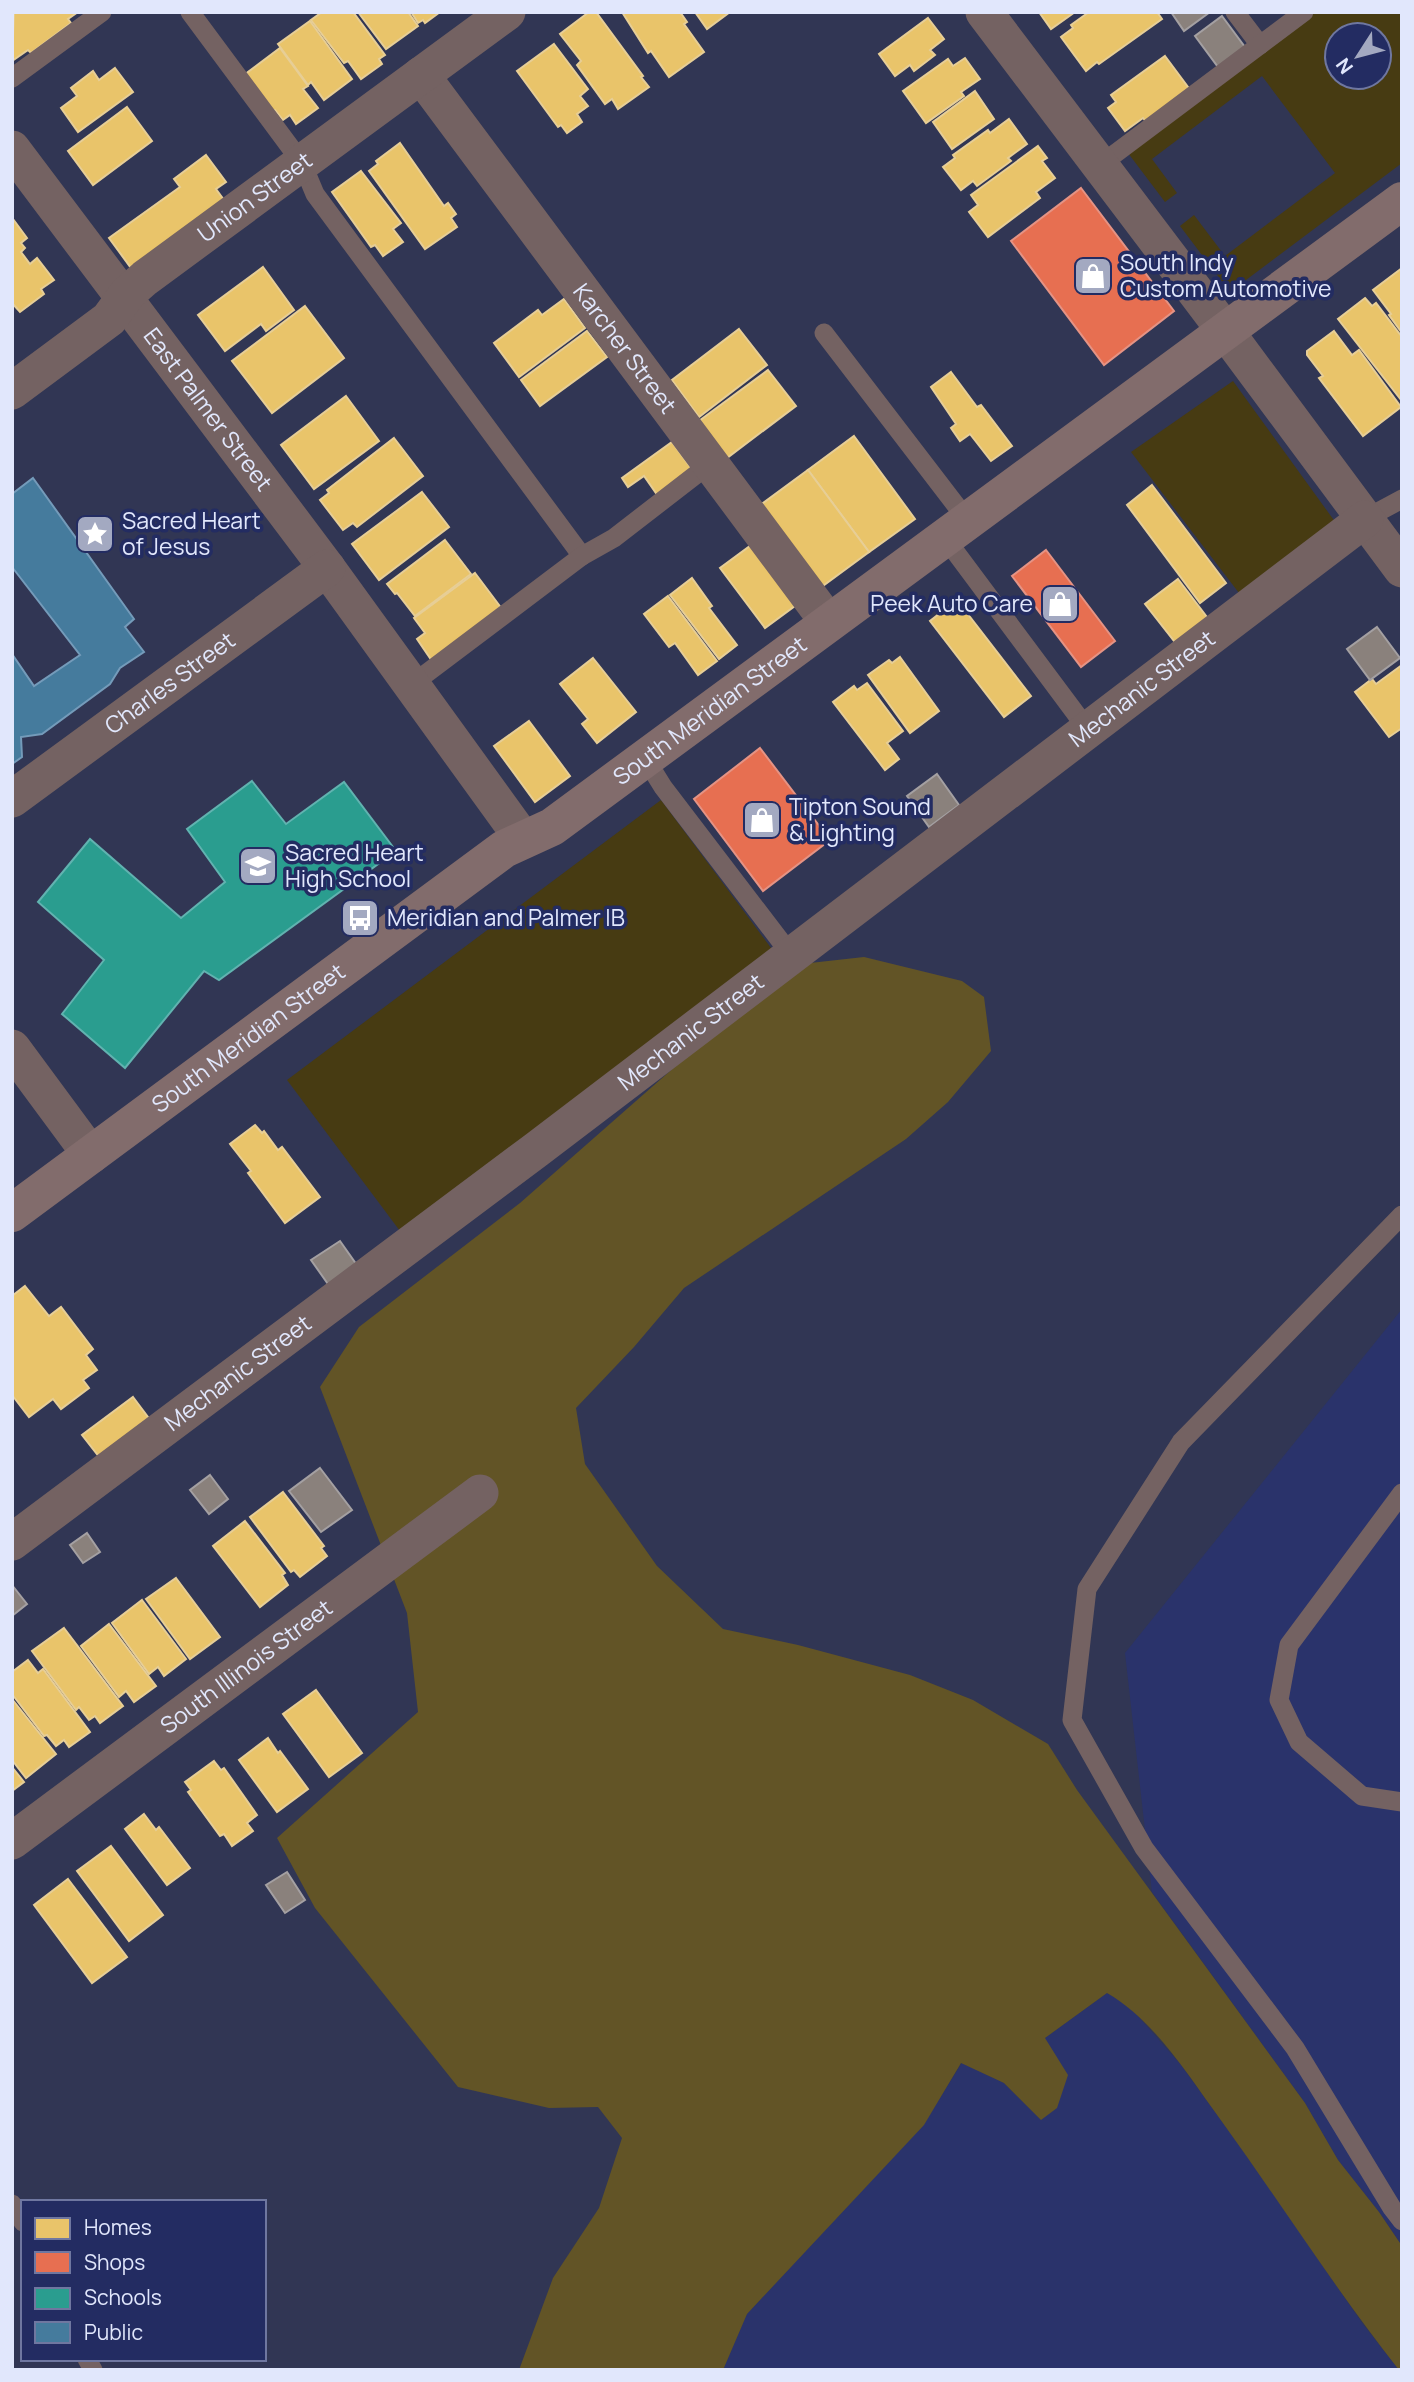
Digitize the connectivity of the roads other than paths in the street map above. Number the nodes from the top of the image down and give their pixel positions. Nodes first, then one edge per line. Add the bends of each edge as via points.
1 (102, 12) edge
2 (190, 12) edge
3 (507, 12) edge
4 (984, 12) edge
5 (1235, 12) edge
6 (1304, 12) edge
7 (1260, 45) junction
8 (421, 75) junction
9 (12, 78) edge
10 (12, 149) edge
11 (302, 163) junction
12 (1100, 165) junction
13 (1402, 201) edge
14 (124, 300) junction
15 (1226, 331) junction
16 (824, 333) dead end
17 (12, 391) edge
18 (711, 463) junction
19 (1402, 499) edge
20 (1365, 519) junction
21 (957, 529) junction
22 (582, 556) junction
23 (327, 568) junction
24 (1402, 569) edge
25 (829, 623) junction
26 (411, 685) junction
27 (1088, 730) junction
28 (645, 758) junction
29 (12, 799) edge
30 (523, 839) junction
31 (792, 956) junction
32 (12, 1048) edge
33 (91, 1155) junction
34 (12, 1213) edge
35 (1402, 1215) edge
36 (480, 1493) dead end
37 (1402, 1493) edge
38 (12, 1542) edge
39 (1402, 1802) edge
40 (12, 1841) edge
41 (1402, 2221) edge

1 - 9 lane
2 - 11 lane
3 - 8 street, Union Street
4 - 12 street
5 - 7 lane
6 - 7 lane
7 - 12 lane
8 - 11 street, Union Street
8 - 18 street, Karcher Street
10 - 14 street, East Palmer Street
11 - 14 street, Union Street via 135,286
11 - 22 lane via 315,194
12 - 15 street
13 - 15 main road, South Meridian Street
14 - 17 street, Union Street via 104,324
14 - 23 street, East Palmer Street
15 - 20 street
15 - 21 main road, South Meridian Street
16 - 21 lane
18 - 22 lane via 614,538
18 - 25 street, Karcher Street
19 - 20 lane
20 - 24 street
20 - 27 street, Mechanic Street
21 - 25 main road, South Meridian Street
21 - 27 lane
22 - 26 lane
23 - 26 street, East Palmer Street
23 - 29 street, Charles Street
25 - 28 main road, South Meridian Street
26 - 30 street, East Palmer Street
27 - 31 street, Mechanic Street
28 - 30 main road, South Meridian Street via 552,827
28 - 31 lane
30 - 33 main road, South Meridian Street
31 - 38 street, Mechanic Street
32 - 33 street
33 - 34 main road, South Meridian Street
35 - 41 lane via 1181,1442 1087,1589 1072,1720 1144,1848 1295,2048
36 - 40 street, South Illinois Street
37 - 39 lane via 1289,1645 1279,1700 1299,1742 1362,1796

